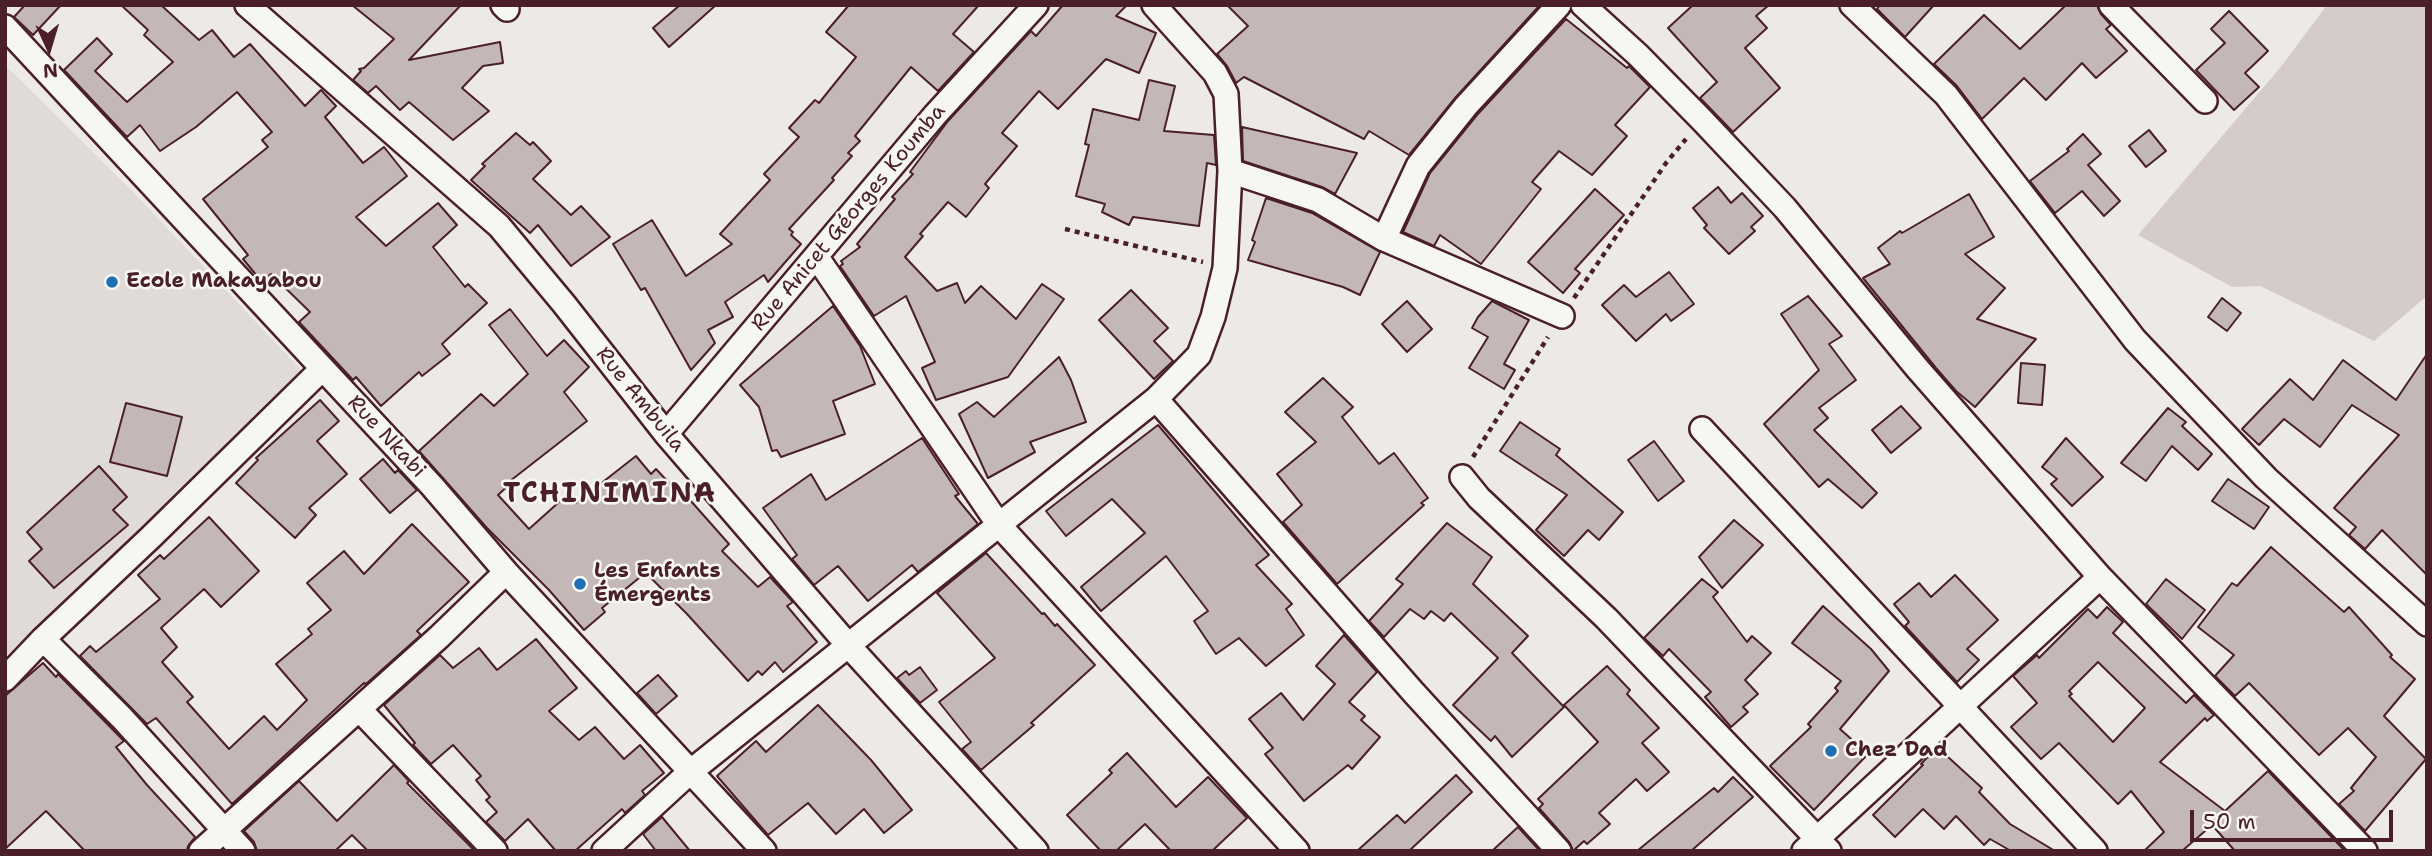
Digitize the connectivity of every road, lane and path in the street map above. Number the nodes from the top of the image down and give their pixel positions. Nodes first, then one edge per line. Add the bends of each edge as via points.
1 (247, 5) edge
2 (1036, 5) edge
3 (1154, 5) edge
4 (1559, 5) edge
5 (1583, 5) edge
6 (1852, 5) edge
7 (2111, 5) edge
8 (5, 27) edge
9 (2205, 101) dead end
10 (1702, 120) junction
11 (1230, 171) junction
12 (1065, 229) dead end
13 (1384, 239) junction
14 (816, 256) junction
15 (1225, 268) junction
16 (1562, 316) junction
17 (322, 369) junction
18 (1156, 399) junction
19 (1702, 429) dead end
20 (666, 434) junction
21 (1462, 477) joint
22 (999, 525) junction
23 (506, 572) junction
24 (2100, 577) junction
25 (2427, 624) edge
26 (43, 639) junction
27 (848, 645) junction
28 (6, 675) edge
29 (1960, 706) junction
30 (359, 709) junction
31 (690, 772) junction
32 (225, 829) junction
33 (1286, 847) edge
34 (1817, 847) edge
35 (201, 851) edge
36 (243, 851) edge
37 (495, 851) edge
38 (604, 851) edge
39 (764, 851) edge
40 (1036, 851) edge
41 (1559, 851) edge
42 (2095, 851) edge
43 (2365, 851) edge

1 - 20 street, Rue Ambuila via 499,226
2 - 14 street, Rue Anicet Géorges Koumba
3 - 11 street via 1215,73 1226,94
4 - 13 street via 1418,166
5 - 10 street
6 - 25 street via 1946,95 2135,340 2266,478
7 - 9 street
8 - 17 street, Rue Nkabi
10 - 16 path via 1666,163
10 - 24 street via 1785,208
11 - 13 street via 1318,200
11 - 15 street
12 - 15 path
13 - 16 street
14 - 20 street, Rue Anicet Géorges Koumba
14 - 22 street
15 - 18 street via 1199,355
16 - 21 path
17 - 23 street, Rue Nkabi
17 - 26 street
18 - 22 street
18 - 41 street
19 - 29 street
20 - 27 street, Rue Ambuila
21 - 34 street via 1606,618
22 - 27 street
22 - 33 street
23 - 30 street
23 - 31 street, Rue Nkabi
24 - 29 street
24 - 43 street
26 - 28 street
26 - 32 street
27 - 31 street
27 - 40 street, Rue Ambuila
29 - 34 street
29 - 42 street
30 - 32 street
30 - 37 street
31 - 38 street
31 - 39 street, Rue Nkabi
32 - 35 street
32 - 36 street

